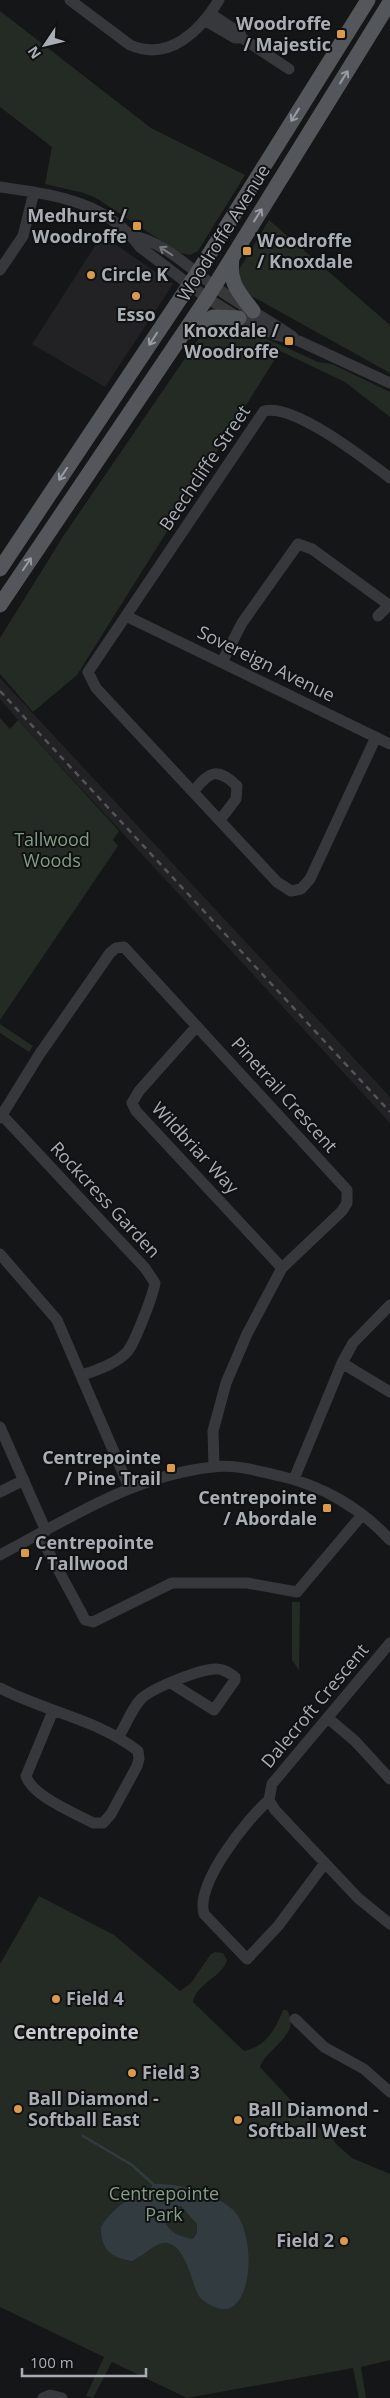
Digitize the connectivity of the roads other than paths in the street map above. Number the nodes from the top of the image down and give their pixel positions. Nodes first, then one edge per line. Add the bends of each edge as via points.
1 (70, 0) edge
2 (219, 0) edge
3 (368, 0) edge
4 (386, 0) edge
5 (390, 3) edge
6 (208, 17) junction
7 (289, 69) dead end
8 (0, 187) edge
9 (34, 192) junction
10 (232, 256) junction
11 (0, 270) edge
12 (194, 278) junction
13 (210, 292) junction
14 (253, 311) junction
15 (239, 318) junction
16 (181, 336) junction
17 (299, 341) junction
18 (390, 383) edge
19 (390, 478) edge
20 (0, 568) edge
21 (0, 605) edge
22 (390, 605) edge
23 (126, 616) junction
24 (378, 616) dead end
25 (222, 662) junction
26 (376, 737) junction
27 (390, 744) edge
28 (193, 792) junction
29 (220, 820) junction
30 (197, 1026) junction
31 (1, 1116) edge
32 (0, 1254) edge
33 (282, 1268) junction
34 (390, 1305) edge
35 (342, 1363) junction
36 (82, 1375) junction
37 (390, 1392) edge
38 (0, 1427) edge
39 (214, 1467) junction
40 (294, 1479) junction
41 (24, 1480) junction
42 (129, 1487) junction
43 (0, 1492) edge
44 (362, 1515) junction
45 (42, 1532) junction
46 (390, 1540) edge
47 (0, 1554) edge
48 (390, 1643) edge
49 (171, 1683) junction
50 (0, 1688) edge
51 (53, 1711) junction
52 (328, 1720) junction
53 (119, 1736) junction
54 (390, 1779) edge
55 (269, 1800) junction
56 (325, 1863) junction
57 (390, 1924) edge
58 (295, 2019) dead end
59 (390, 2092) edge
60 (43, 2398) edge
61 (62, 2398) edge

1 - 6 street via 141,50 163,49 181,42
2 - 6 street
3 -> 12 main road, Woodroffe Avenue
4 - 5 street
10 -> 5 main road, Woodroffe Avenue
6 - 7 street via 235,38 242,38
8 - 9 street
9 - 11 street via 23,236
9 - 12 street via 84,203 132,236 140,247
10 - 13 main road, Woodroffe Avenue
10 - 14 main road via 233,285
12 - 13 street
12 -> 20 main road, Woodroffe Avenue
13 - 14 street
13 - 15 street
13 - 16 main road, Woodroffe Avenue
14 - 17 street
15 - 16 main road via 213,317
15 - 17 street via 276,335
21 -> 16 main road, Woodroffe Avenue
17 - 18 street
19 - 23 street, Beechcliffe Street via 337,439 280,410 264,411
22 - 24 street
22 - 25 street via 312,549 298,544 242,623
23 - 25 street, Sovereign Avenue
23 - 28 street via 88,672 96,688
25 - 26 street, Sovereign Avenue
26 - 27 street, Sovereign Avenue
26 - 29 street via 310,879 301,889 291,891 277,882
28 - 29 street
28 - 29 street via 210,774 217,772 237,786 236,799
30 - 31 street, Pinetrail Crescent via 124,947 116,948 45,1047
30 - 33 street, Wildbriar Way via 139,1090 132,1103
30 - 33 street, Pinetrail Crescent via 347,1190 348,1203 342,1211
31 - 36 street, Rockcress Garden via 145,1268 155,1283 153,1296 127,1352
32 - 36 street via 57,1320
33 - 39 street, Pinetrail Crescent via 247,1334 226,1383 213,1431
34 - 35 street via 353,1343
35 - 37 street
35 - 40 street
36 - 42 street
38 - 41 street
39 - 40 street via 243,1468
39 - 42 street via 172,1474
40 - 44 street via 319,1488
41 - 43 street
41 - 45 street
42 - 45 street
44 - 45 street via 297,1592 247,1582 172,1583 93,1622 85,1620 80,1612
44 - 46 street
45 - 47 street
48 - 52 street, Dalecroft Crescent
49 - 49 street via 214,1710 235,1677 216,1669 195,1672
49 - 53 street via 141,1698
50 - 51 street
51 - 53 street via 90,1722
51 - 53 street via 26,1778 39,1793 93,1824 103,1822 111,1814 139,1759 138,1751
52 - 54 street via 355,1741
52 - 55 street, Dalecroft Crescent via 272,1784
55 - 56 street
55 - 56 street via 255,1812 226,1851 204,1892 201,1904 204,1914 247,1959 278,1926
56 - 57 street via 358,1898
58 - 59 street via 324,2047 364,2069
60 - 61 street via 50,2395

